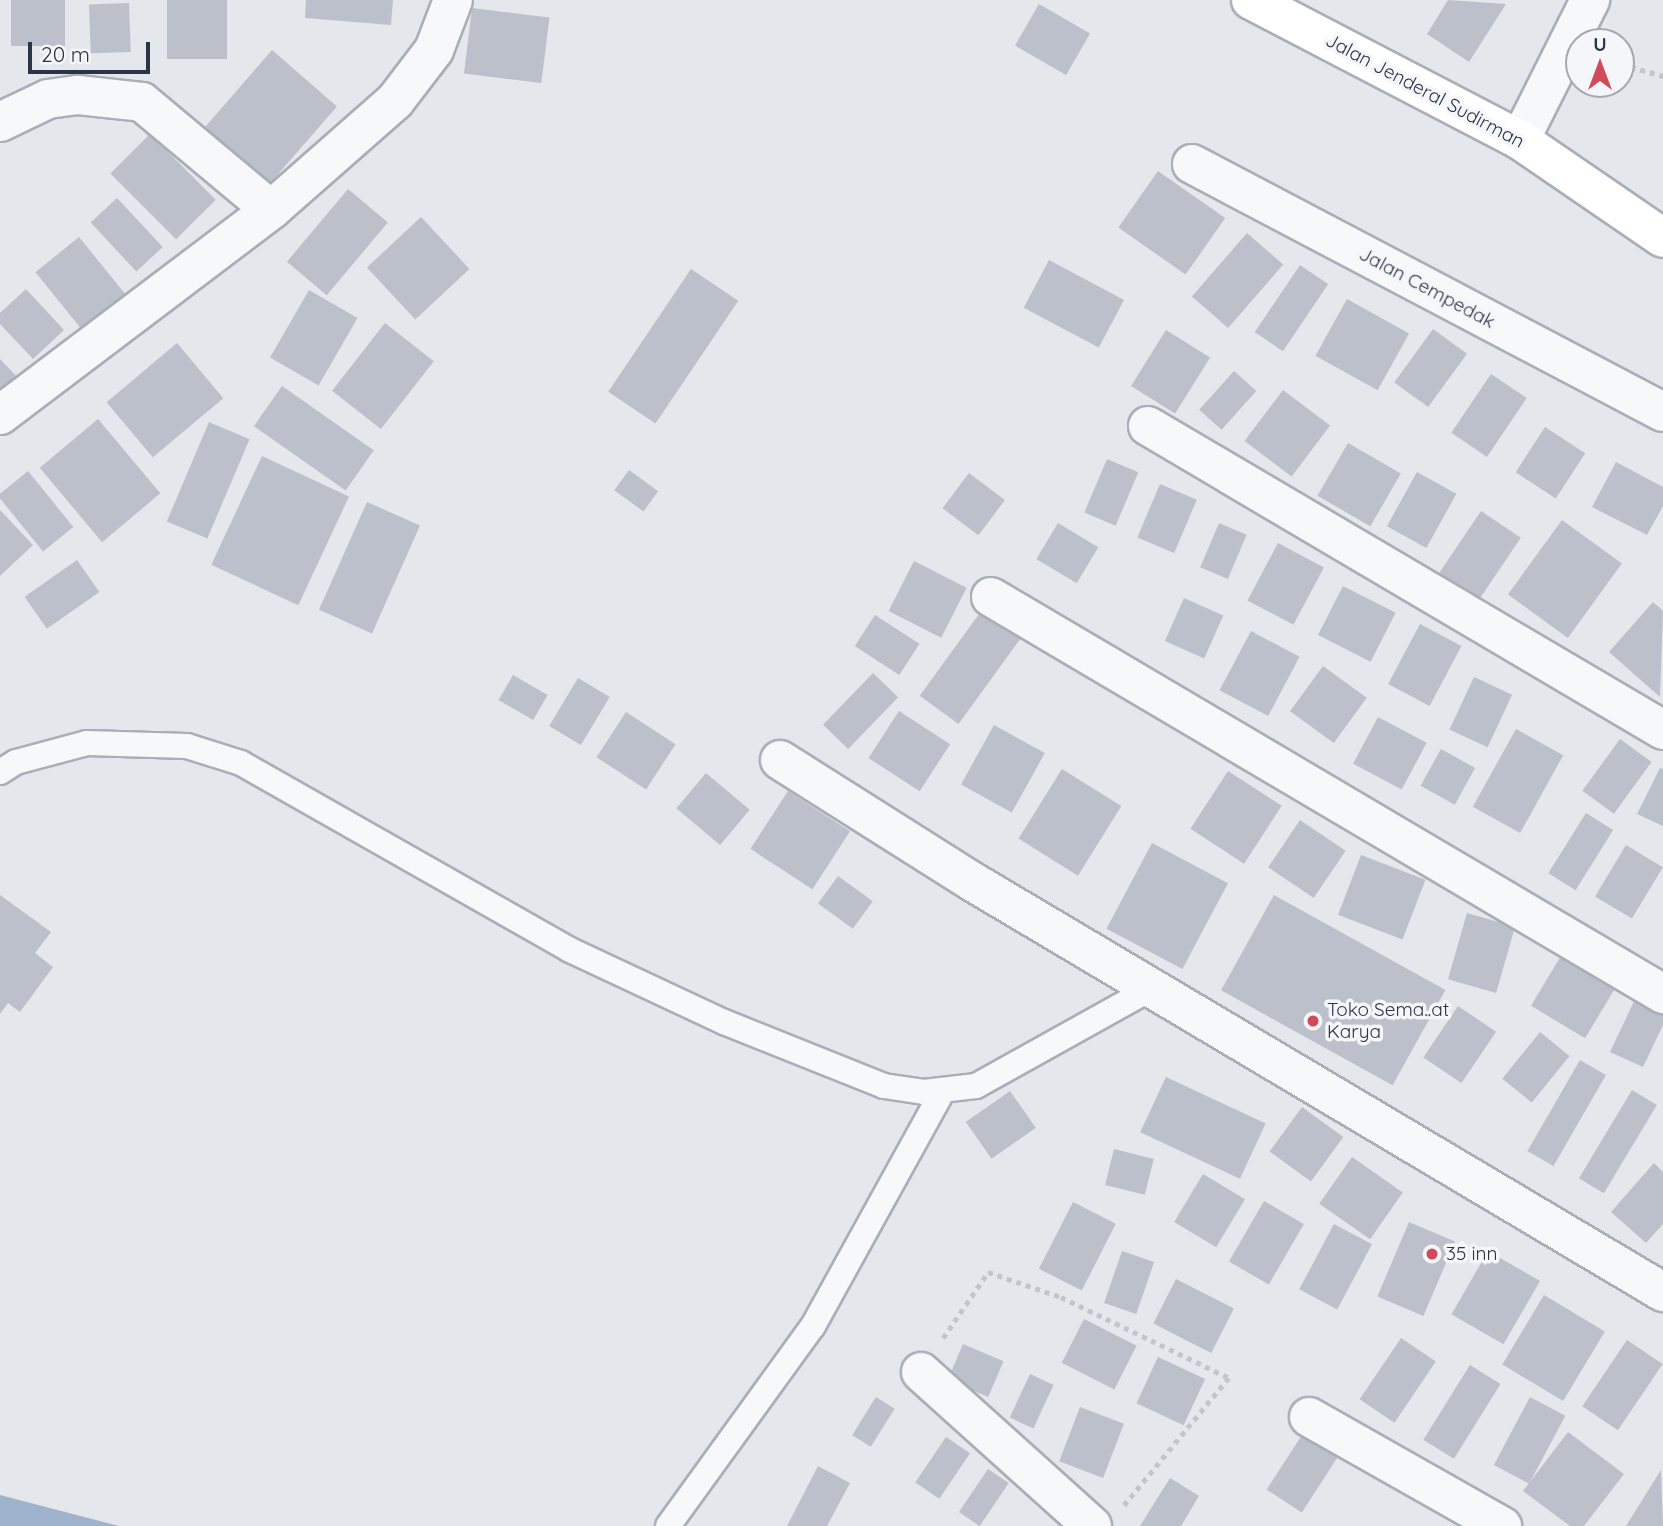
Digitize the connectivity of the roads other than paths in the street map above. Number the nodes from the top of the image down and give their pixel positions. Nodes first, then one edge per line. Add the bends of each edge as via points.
1 (453, 0) edge
2 (1251, 0) edge
3 (1590, 0) edge
4 (0, 122) edge
5 (1520, 140) junction
6 (1192, 164) dead end
7 (271, 210) junction
8 (1663, 238) edge
9 (1663, 412) edge
10 (0, 415) edge
11 (1148, 426) dead end
12 (992, 597) dead end
13 (1663, 730) edge
14 (780, 760) dead end
15 (0, 772) edge
16 (1152, 988) junction
17 (1663, 994) edge
18 (942, 1092) junction
19 (1663, 1293) edge
20 (920, 1372) road end
21 (1309, 1417) dead end
22 (1104, 1521) edge
23 (668, 1526) edge
24 (1502, 1526) edge

1 - 7 street via 434,50 395,101
2 - 5 main road, Jalan Jenderal Sudirman
3 - 5 street
4 - 7 street via 48,99 78,95 142,102
5 - 8 main road, Jalan Jenderal Sudirman
6 - 9 street, Jalan Cempedak
7 - 10 street
11 - 13 street
12 - 17 street
14 - 16 street
15 - 18 lane via 16,762 87,743 187,746 241,763 427,873 582,956 833,1069 884,1086
16 - 18 lane via 983,1083
16 - 19 street
18 - 23 lane via 813,1326
20 - 22 street
21 - 24 street

